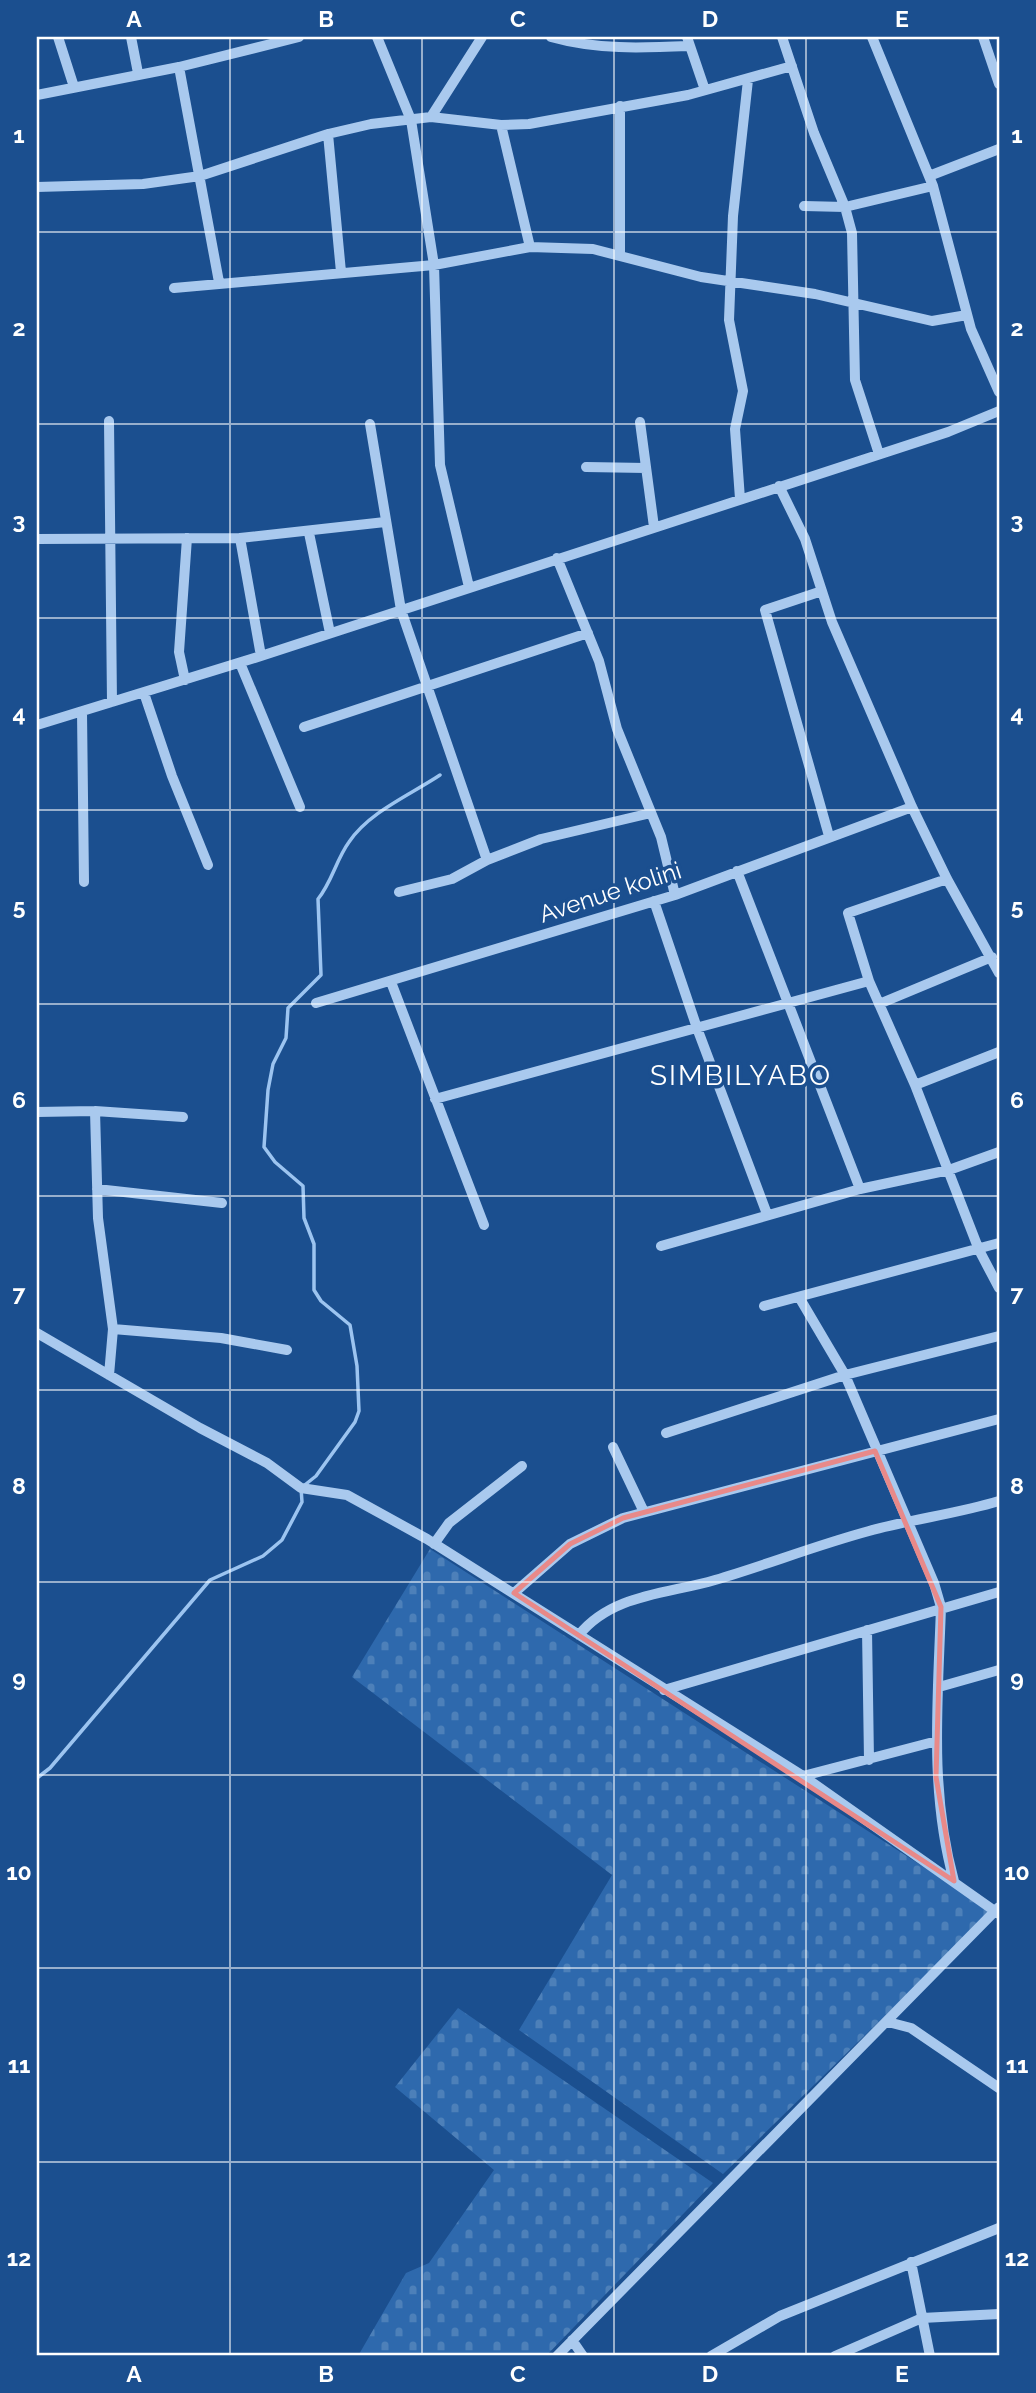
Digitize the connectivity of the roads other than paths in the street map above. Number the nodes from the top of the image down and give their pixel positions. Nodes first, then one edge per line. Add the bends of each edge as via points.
1 (58, 37) edge
2 (131, 37) edge
3 (256, 37) edge
4 (299, 37) edge
5 (377, 37) edge
6 (482, 37) edge
7 (551, 37) edge
8 (782, 37) edge
9 (872, 37) edge
10 (983, 37) edge
11 (689, 41) edge
12 (258, 50) junction
13 (792, 66) junction
14 (178, 67) junction
15 (138, 73) junction
16 (748, 80) junction
17 (999, 84) edge
18 (74, 87) junction
19 (705, 90) junction
20 (37, 95) edge
21 (620, 106) junction
22 (431, 117) junction
23 (411, 120) junction
24 (501, 125) junction
25 (328, 134) junction
26 (999, 149) edge
27 (200, 176) junction
28 (931, 181) junction
29 (37, 187) edge
30 (804, 206) dead end
31 (845, 206) junction
32 (530, 247) junction
33 (620, 255) junction
34 (435, 265) junction
35 (341, 272) junction
36 (219, 282) junction
37 (732, 283) junction
38 (174, 288) dead end
39 (852, 303) junction
40 (967, 314) junction
41 (999, 392) edge
42 (999, 411) edge
43 (109, 421) dead end
44 (640, 422) dead end
45 (370, 424) dead end
46 (879, 454) junction
47 (586, 467) dead end
48 (646, 468) junction
49 (779, 486) junction
50 (740, 499) junction
51 (385, 522) junction
52 (654, 527) junction
53 (309, 533) junction
54 (187, 538) junction
55 (240, 538) junction
56 (37, 539) edge
57 (108, 539) junction
58 (557, 558) junction
59 (469, 587) junction
60 (822, 591) junction
61 (401, 610) junction
62 (330, 633) junction
63 (588, 633) junction
64 (261, 656) junction
65 (240, 663) junction
66 (185, 680) junction
67 (427, 687) junction
68 (144, 692) junction
69 (112, 702) junction
70 (82, 712) junction
71 (37, 725) edge
72 (304, 727) dead end
73 (300, 807) dead end
74 (912, 807) junction
75 (651, 813) junction
76 (829, 836) junction
77 (487, 860) junction
78 (208, 865) dead end
79 (737, 871) junction
80 (947, 879) junction
81 (84, 882) dead end
82 (399, 892) dead end
83 (675, 895) junction
84 (654, 901) junction
85 (992, 957) junction
86 (999, 973) edge
87 (391, 982) junction
88 (869, 982) junction
89 (316, 1003) dead end
90 (879, 1003) junction
91 (789, 1006) junction
92 (697, 1028) junction
93 (999, 1052) edge
94 (915, 1085) junction
95 (435, 1100) junction
96 (95, 1111) junction
97 (37, 1112) edge
98 (183, 1117) dead end
99 (999, 1152) edge
100 (949, 1170) junction
101 (97, 1189) junction
102 (860, 1189) junction
103 (222, 1203) dead end
104 (767, 1214) junction
105 (484, 1225) dead end
106 (999, 1243) edge
107 (661, 1246) dead end
108 (979, 1250) junction
109 (999, 1288) edge
110 (799, 1297) junction
111 (764, 1306) dead end
112 (113, 1329) junction
113 (37, 1333) edge
114 (999, 1336) edge
115 (287, 1350) dead end
116 (109, 1375) junction
117 (845, 1375) junction
118 (999, 1419) edge
119 (666, 1433) dead end
120 (613, 1447) dead end
121 (875, 1451) junction
122 (522, 1466) dead end
123 (999, 1501) edge
124 (644, 1512) junction
125 (909, 1522) junction
126 (434, 1544) junction
127 (514, 1592) junction
128 (999, 1592) edge
129 (941, 1607) junction
130 (867, 1630) junction
131 (579, 1635) junction
132 (999, 1670) edge
133 (939, 1687) junction
134 (664, 1690) junction
135 (937, 1741) junction
136 (869, 1760) junction
137 (803, 1776) junction
138 (954, 1881) junction
139 (998, 1910) edge
140 (888, 2022) junction
141 (999, 2088) edge
142 (999, 2228) edge
143 (911, 2262) junction
144 (999, 2314) edge
145 (922, 2318) junction
146 (572, 2340) junction
147 (557, 2356) edge
148 (583, 2356) edge
149 (711, 2356) edge
150 (835, 2356) edge
151 (930, 2356) edge

1 - 18 street
2 - 15 street
3 - 12 street
4 - 12 street
5 - 23 street
6 - 22 street
7 - 11 street via 580,45 640,48
8 - 13 street
9 - 28 street
10 - 17 street
11 - 19 street
12 - 14 street
13 - 16 street
13 - 31 street
14 - 15 street
14 - 27 street
15 - 18 street
16 - 19 street
16 - 37 street via 733,216
18 - 20 street
19 - 21 street
21 - 24 street
21 - 33 street
22 - 23 street
22 - 24 street
23 - 25 street
23 - 34 street
24 - 32 street
25 - 27 street
25 - 35 street
26 - 28 street
27 - 29 street via 143,184
27 - 36 street
28 - 31 street
28 - 40 street
30 - 31 street
31 - 39 street via 852,233
32 - 33 street via 593,249
32 - 34 street
33 - 37 street
34 - 35 street
34 - 59 street via 440,465
35 - 36 street
36 - 38 street
37 - 39 street
37 - 50 street via 729,320 743,391 734,429
39 - 40 street via 932,321
39 - 46 street via 855,380
40 - 41 street
42 - 46 street
43 - 57 street
44 - 48 street
45 - 51 street
46 - 49 street
47 - 48 street
48 - 52 street
49 - 50 street
49 - 60 street via 805,539
50 - 52 street
51 - 53 street
51 - 61 street
52 - 58 street
53 - 55 street
53 - 62 street
54 - 55 street
54 - 57 street
54 - 66 street via 179,652
55 - 64 street
56 - 57 street
57 - 69 street
58 - 59 street
58 - 63 street
59 - 61 street
60 - 74 street
60 - 76 street via 765,610
61 - 62 street
61 - 67 street
62 - 64 street
63 - 67 street
63 - 75 street via 617,729
64 - 65 street
65 - 66 street
65 - 73 street
66 - 68 street
67 - 72 street
67 - 77 street
68 - 69 street
68 - 78 street
69 - 70 street
70 - 71 street
70 - 81 street
74 - 76 street, Avenue kolini
74 - 80 street
75 - 77 street via 541,839
75 - 83 street
76 - 79 street, Avenue kolini
77 - 82 street via 452,879
79 - 83 street, Avenue kolini
79 - 91 street
80 - 85 street
80 - 88 street via 848,913
83 - 84 street, Avenue kolini
84 - 87 street, Avenue kolini
84 - 92 street
85 - 86 street
85 - 90 street
87 - 89 street, Avenue kolini
87 - 95 street
88 - 90 street
88 - 91 street
90 - 94 street
91 - 92 street
91 - 102 street
92 - 95 street
92 - 104 street
93 - 94 street
94 - 100 street
95 - 105 street
96 - 97 street
96 - 98 street
96 - 101 street
99 - 100 street
100 - 102 street
100 - 108 street
101 - 103 street
101 - 112 street
102 - 104 street
104 - 107 street
106 - 108 street
108 - 109 street
108 - 110 street
110 - 111 street
110 - 117 street
112 - 115 street via 221,1338
112 - 116 street
113 - 116 street
114 - 117 street
116 - 126 street via 267,1463 301,1488 347,1495
117 - 119 street
117 - 121 street
118 - 121 street
120 - 124 street
121 - 124 street
121 - 125 street
122 - 126 street via 449,1523
123 - 125 street
124 - 127 street via 570,1544
125 - 129 street
125 - 131 street via 712,1581 632,1599 591,1620
126 - 127 street
127 - 131 street
128 - 129 street
129 - 130 street
129 - 133 street
130 - 134 street
130 - 136 street
131 - 134 street
132 - 133 street
133 - 135 street
134 - 137 street
135 - 136 street
135 - 138 street via 936,1777
136 - 137 street
137 - 138 street
138 - 139 street
139 - 140 street
140 - 141 street via 911,2028
140 - 146 street
142 - 143 street
143 - 145 street
143 - 149 street via 780,2316
144 - 145 street
145 - 150 street
145 - 151 street
146 - 147 street
146 - 148 street

